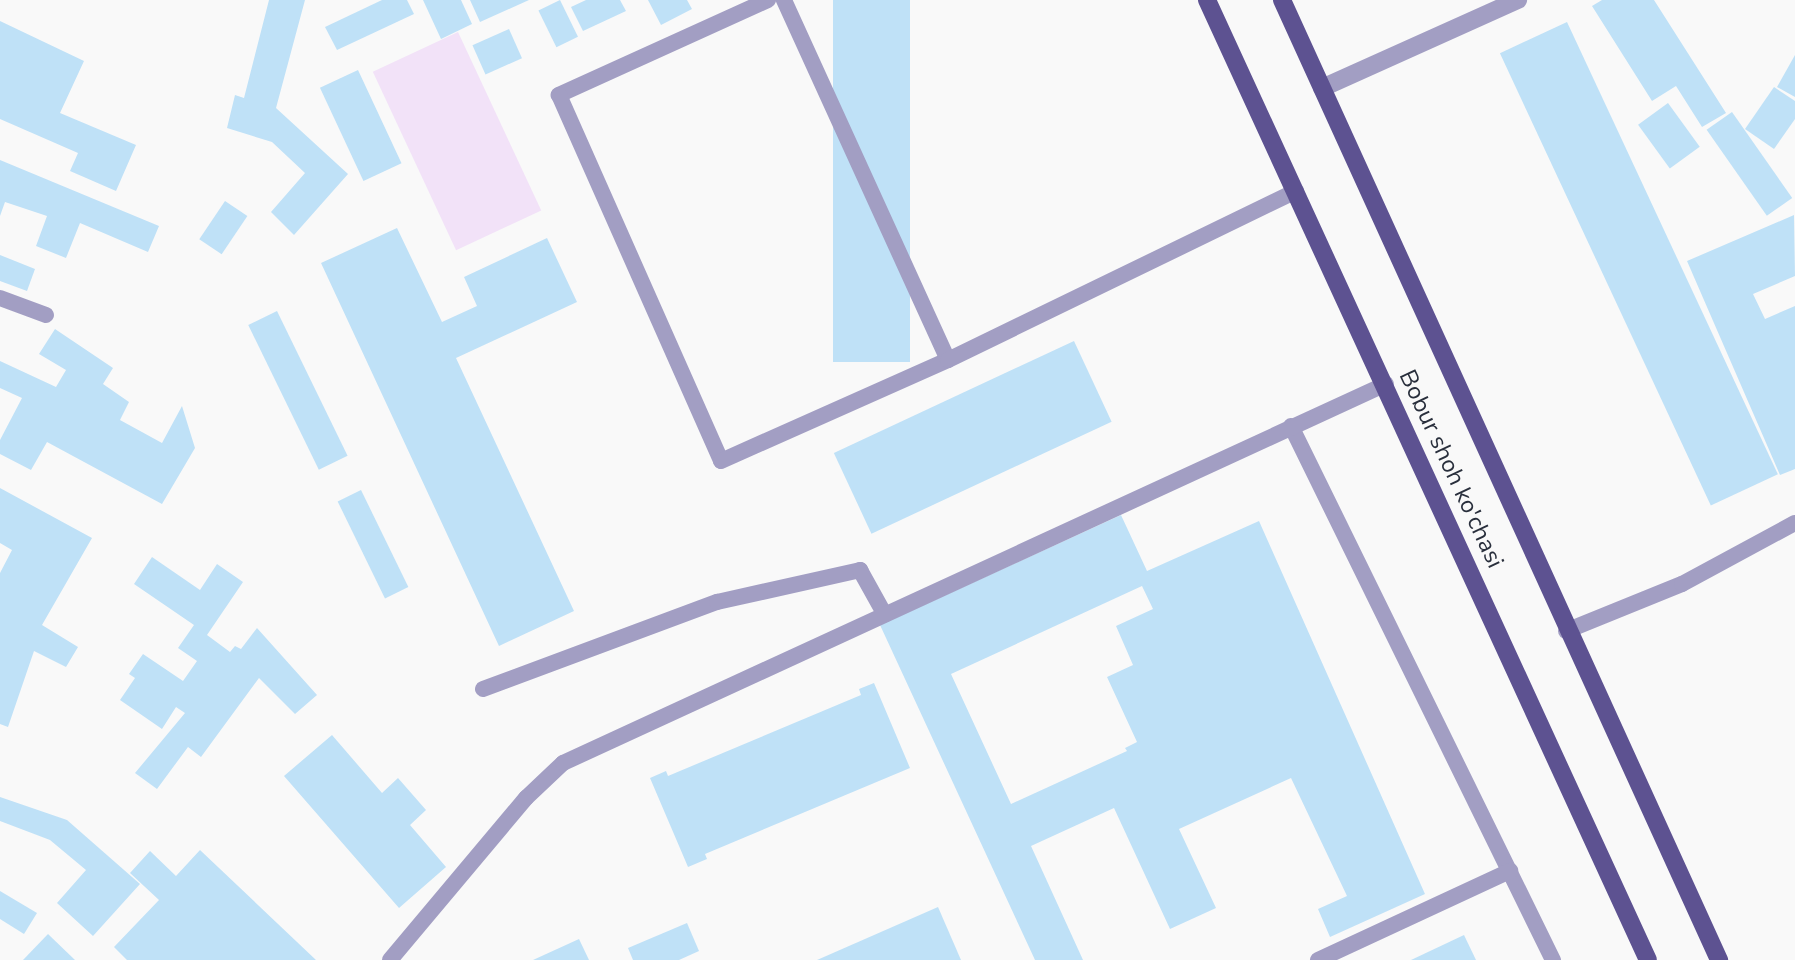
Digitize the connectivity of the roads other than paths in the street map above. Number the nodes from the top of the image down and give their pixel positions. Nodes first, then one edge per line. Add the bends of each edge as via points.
1 (768, 0) edge
2 (784, 0) edge
3 (1207, 0) edge
4 (1282, 0) edge
5 (1518, 0) edge
6 (1322, 88) junction
7 (1296, 191) junction
8 (0, 298) edge
9 (46, 315) dead end
10 (948, 360) junction
11 (1386, 384) junction
12 (1291, 426) junction
13 (1795, 523) edge
14 (885, 615) junction
15 (1566, 631) junction
16 (483, 689) dead end
17 (1510, 871) junction
18 (390, 960) edge
19 (1318, 960) edge
20 (1553, 960) edge
21 (1648, 960) edge
22 (1719, 960) edge

1 - 10 lane via 559,95 722,461
2 - 10 lane
3 - 7 main road, Bobur shoh ko'chasi
4 - 6 main road, Bobur shoh ko'chasi
5 - 6 street
6 - 15 main road, Bobur shoh ko'chasi
7 - 10 lane
7 - 11 main road, Bobur shoh ko'chasi
8 - 9 lane
11 - 12 lane
11 - 21 main road, Bobur shoh ko'chasi
12 - 14 lane
12 - 17 lane
13 - 15 lane via 1682,584
14 - 16 lane via 860,570 717,602
14 - 18 lane via 563,763 526,798
15 - 22 main road, Bobur shoh ko'chasi
17 - 19 lane
17 - 20 lane

